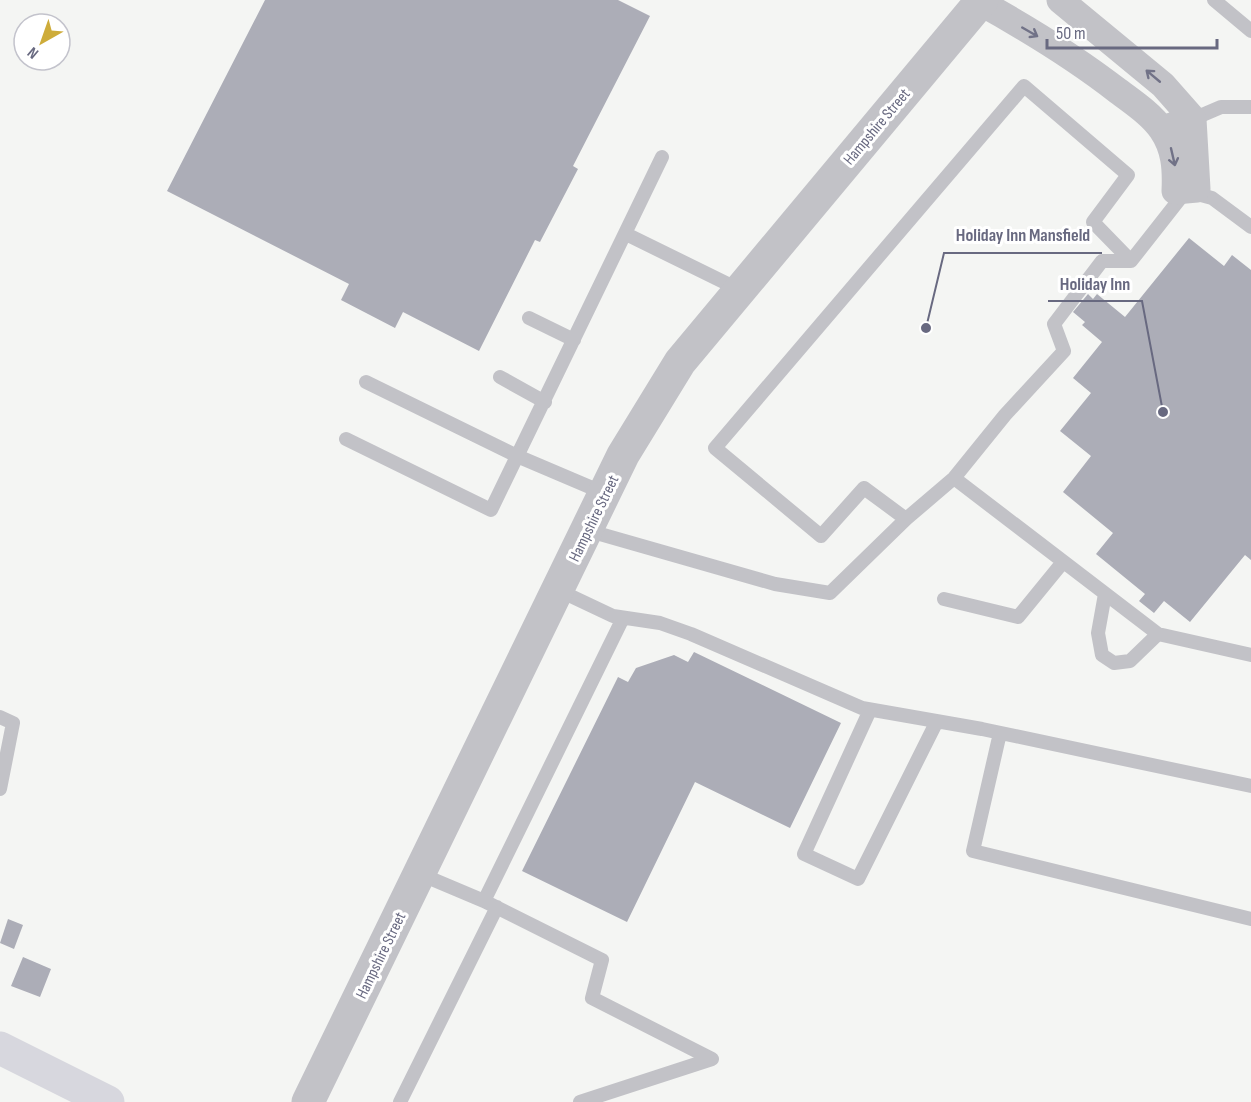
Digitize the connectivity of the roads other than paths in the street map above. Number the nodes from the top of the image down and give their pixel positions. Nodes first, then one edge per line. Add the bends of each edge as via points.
1 (1060, 0) edge
2 (1214, 0) edge
3 (979, 1) edge
4 (1251, 31) edge
5 (1251, 107) edge
6 (1193, 119) junction
7 (1162, 129) junction
8 (662, 157) dead end
9 (1186, 191) junction
10 (1251, 227) edge
11 (626, 234) junction
12 (1131, 261) junction
13 (738, 289) junction
14 (529, 318) dead end
15 (574, 340) junction
16 (500, 378) dead end
17 (366, 382) dead end
18 (545, 402) junction
19 (346, 439) dead end
20 (517, 456) junction
21 (954, 478) junction
22 (604, 493) junction
23 (906, 519) junction
24 (586, 530) junction
25 (1063, 562) junction
26 (558, 590) junction
27 (1105, 594) junction
28 (944, 599) dead end
29 (622, 618) junction
30 (1158, 634) junction
31 (1251, 655) edge
32 (870, 710) junction
33 (0, 717) edge
34 (937, 721) junction
35 (1000, 733) junction
36 (2, 771) edge
37 (1251, 786) edge
38 (0, 789) edge
39 (419, 873) junction
40 (491, 904) junction
41 (1251, 920) edge
42 (0, 1048) edge
43 (108, 1102) edge
44 (308, 1102) edge
45 (400, 1102) edge
46 (580, 1102) edge

6 -> 1 street via 1163,85
2 - 4 lane
3 -> 7 street via 1076,58
3 - 13 street, Hampshire Street
5 - 6 lane via 1221,107
6 - 7 street
6 - 9 street via 1197,189
7 -> 9 street via 1176,167 1175,191
8 - 11 lane
9 - 10 lane via 1212,198
9 - 12 lane
11 - 13 lane
11 - 15 lane
12 - 21 lane via 1102,261 1053,324 1064,351
12 - 23 lane via 1093,222 1128,175 1024,86 715,448 821,536 864,488
13 - 22 street, Hampshire Street via 680,362
14 - 15 lane
15 - 18 lane
16 - 18 lane
17 - 20 lane
18 - 20 lane
19 - 20 lane via 491,510
20 - 22 lane
21 - 23 lane
21 - 25 lane
22 - 24 street, Hampshire Street
23 - 24 lane via 830,592 775,584
24 - 26 street, Hampshire Street
25 - 27 lane
25 - 28 lane via 1018,616
26 - 29 lane
26 - 39 street, Hampshire Street
27 - 30 lane
27 - 30 lane via 1098,633 1102,654 1114,663 1130,661
29 - 32 lane via 660,623 691,634
29 - 40 lane
30 - 31 lane
32 - 34 lane
32 - 34 lane via 804,854 858,879
33 - 36 lane via 13,723
34 - 35 lane
35 - 37 lane
35 - 41 lane via 973,851
36 - 38 lane
39 - 40 lane
39 - 44 street, Hampshire Street
40 - 45 lane
40 - 46 lane via 602,960 592,998 712,1059
42 - 43 main road

